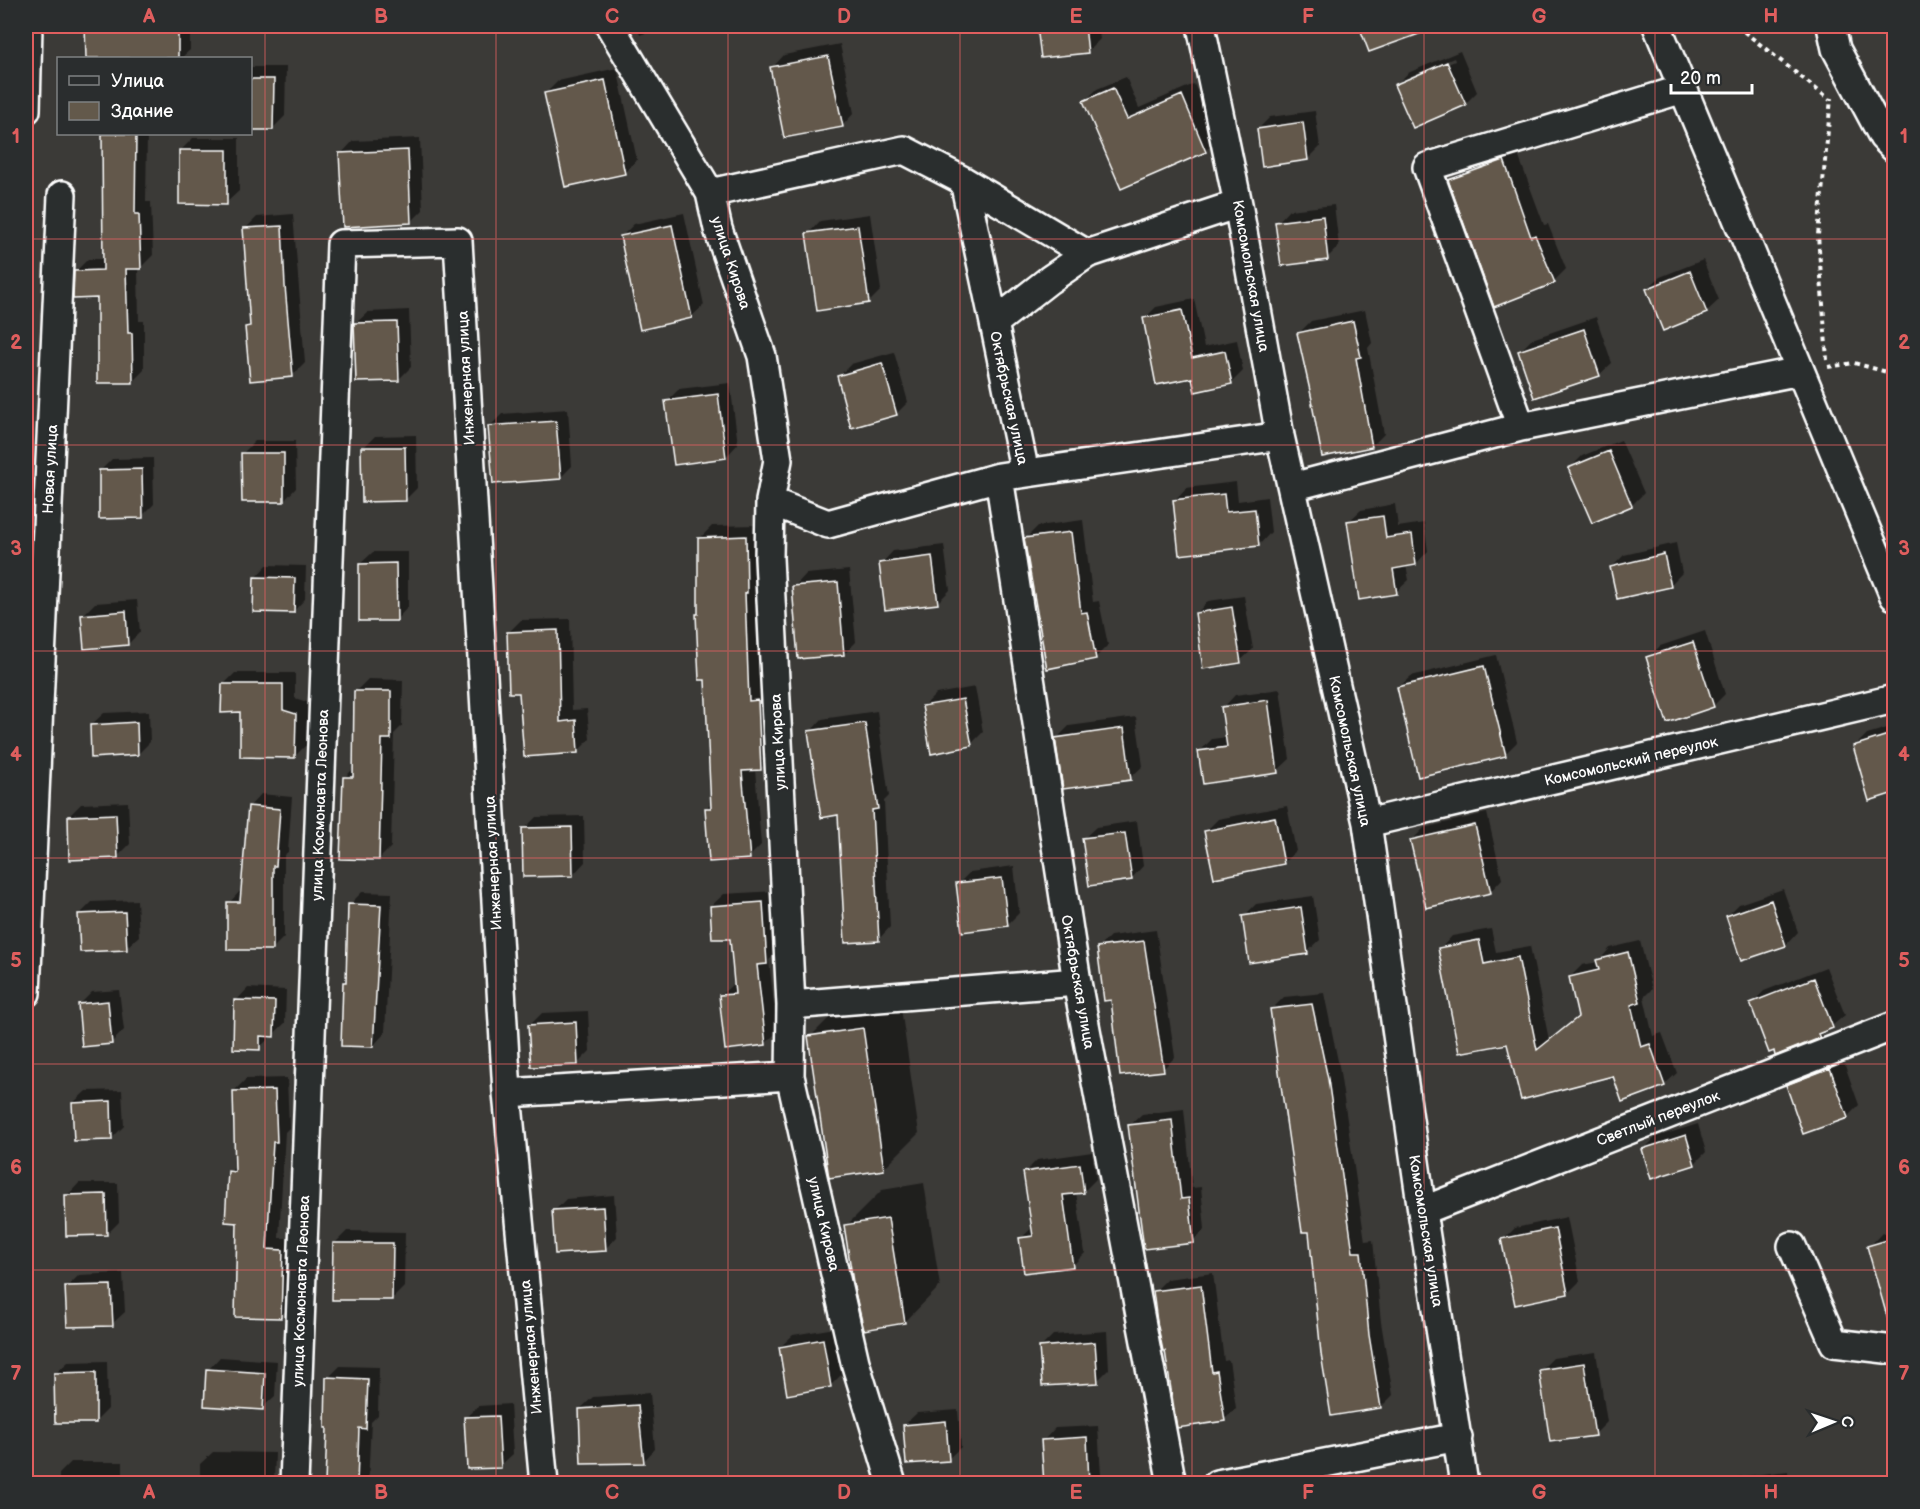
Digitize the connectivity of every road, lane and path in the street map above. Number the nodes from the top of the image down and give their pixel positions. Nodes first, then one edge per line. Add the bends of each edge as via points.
1 (28, 26) edge
2 (610, 26) edge
3 (1201, 26) edge
4 (1657, 26) edge
5 (1737, 26) edge
6 (1831, 26) edge
7 (1683, 89) junction
8 (1831, 96) dead end
9 (1839, 107) dead end
10 (26, 110) edge
11 (1894, 148) edge
12 (964, 181) junction
13 (710, 193) junction
14 (62, 195) dead end
15 (1238, 204) junction
16 (458, 241) joint
17 (1087, 254) junction
18 (994, 323) junction
19 (1800, 370) junction
20 (1894, 374) edge
21 (1828, 376) dead end
22 (1521, 427) junction
23 (1280, 436) junction
24 (1025, 473) junction
25 (999, 477) junction
26 (1292, 487) junction
27 (770, 501) junction
28 (1894, 596) edge
29 (1894, 699) edge
30 (1367, 823) junction
31 (1077, 982) junction
32 (26, 993) edge
33 (791, 1005) junction
34 (1894, 1026) edge
35 (790, 1076) junction
36 (507, 1093) junction
37 (1422, 1211) junction
38 (1792, 1246) dead end
39 (1894, 1350) edge
40 (1458, 1437) junction
41 (294, 1484) edge
42 (544, 1484) edge
43 (892, 1484) edge
44 (1173, 1484) edge
45 (1217, 1484) edge
46 (1464, 1484) edge

1 - 10 street
2 - 13 street, улица Кирова
3 - 15 street, Комсомольская улица
4 - 7 street
5 - 9 path
6 - 11 street via 1836,50 1883,137
7 - 19 street
7 - 22 street via 1427,167
8 - 21 path via 1818,235
12 - 13 street via 904,150
12 - 17 street
12 - 18 street, Октябрьская улица
13 - 27 street, улица Кирова via 718,229 762,356 778,460
14 - 32 street, Новая улица
15 - 17 street
15 - 23 street, Комсомольская улица
16 - 36 street, Инженерная улица
16 - 41 street, улица Космонавта Леонова via 341,244
17 - 18 street
18 - 24 street, Октябрьская улица
19 - 20 path via 1854,363
19 - 22 street
19 - 28 street
22 - 26 street
23 - 24 street
23 - 26 street, Комсомольская улица
24 - 25 street
25 - 27 street via 828,524
25 - 31 street, Октябрьская улица
26 - 30 street, Комсомольская улица
27 - 33 street, улица Кирова via 769,558
29 - 30 street, Комсомольский переулок
30 - 37 street, Комсомольская улица
31 - 33 street
31 - 44 street, Октябрьская улица
33 - 35 street, улица Кирова
34 - 37 street, Светлый переулок
35 - 36 street
35 - 43 street, улица Кирова via 855,1362
36 - 42 street, Инженерная улица
37 - 40 street, Комсомольская улица
38 - 39 street via 1834,1343
40 - 45 street
40 - 46 street, Комсомольская улица

